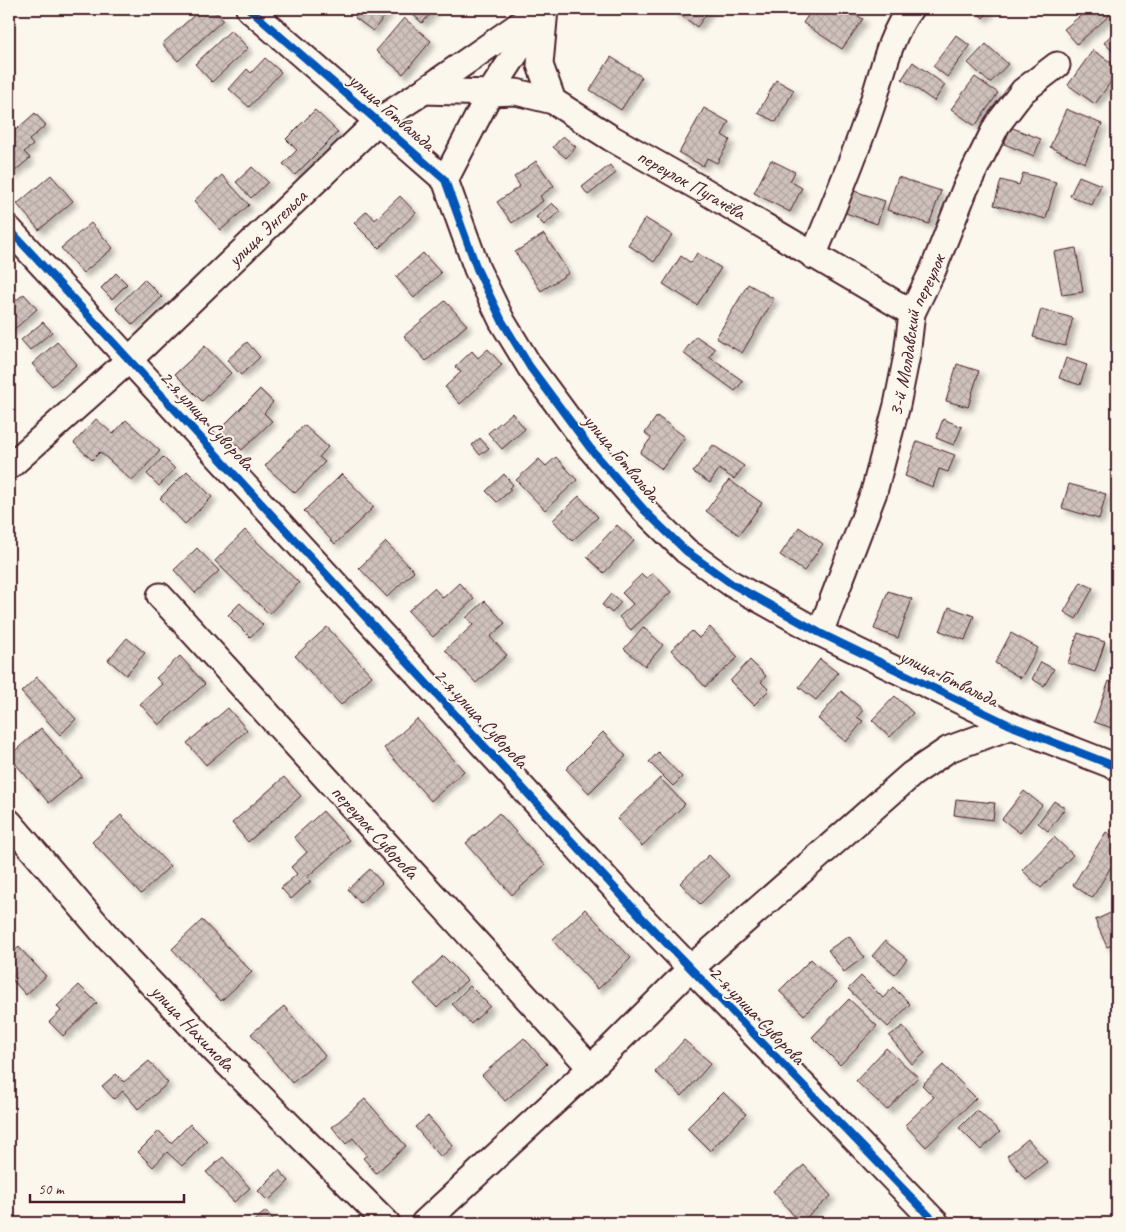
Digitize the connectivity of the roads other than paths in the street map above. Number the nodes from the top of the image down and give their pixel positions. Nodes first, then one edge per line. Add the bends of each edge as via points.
1 (249, 9) edge
2 (544, 9) edge
3 (910, 9) edge
4 (1057, 65) dead end
5 (424, 91) junction
6 (490, 93) junction
7 (553, 101) junction
8 (378, 121) junction
9 (445, 180) junction
10 (9, 229) edge
11 (813, 256) junction
12 (912, 313) junction
13 (130, 359) junction
14 (9, 467) edge
15 (160, 596) dead end
16 (820, 633) junction
17 (1012, 726) junction
18 (1117, 767) edge
19 (9, 822) edge
20 (690, 969) junction
21 (591, 1068) junction
22 (387, 1223) edge
23 (424, 1223) edge
24 (936, 1223) edge

1 - 8 street, улица Готвальда
2 - 5 street, улица Энгельса
2 - 6 street
2 - 7 street via 540,65
3 - 11 street via 887,52 846,176
4 - 12 street, 3-й Молдавский переулок via 1023,91 997,125 964,189 933,270
5 - 6 street, переулок Пугачёва
5 - 8 street, улица Энгельса
6 - 7 street, переулок Пугачёва via 516,92
6 - 9 street
7 - 11 street, переулок Пугачёва
8 - 9 street, улица Готвальда
8 - 13 street, улица Энгельса
9 - 16 street, улица Готвальда via 477,269 502,321 530,367 590,448 645,511 686,551 732,584
10 - 13 street, 2-я улица Суворова
11 - 12 street, переулок Пугачёва
12 - 16 street, 3-й Молдавский переулок via 898,405 874,492
13 - 14 street, улица Энгельса
13 - 20 street, 2-я улица Суворова
15 - 21 street, переулок Суворова
16 - 17 street, улица Готвальда
17 - 18 street, улица Готвальда
17 - 20 street via 949,749 912,774
19 - 22 street, улица Нахимова via 110,940 216,1052
20 - 21 street
20 - 24 street, 2-я улица Суворова
21 - 23 street

